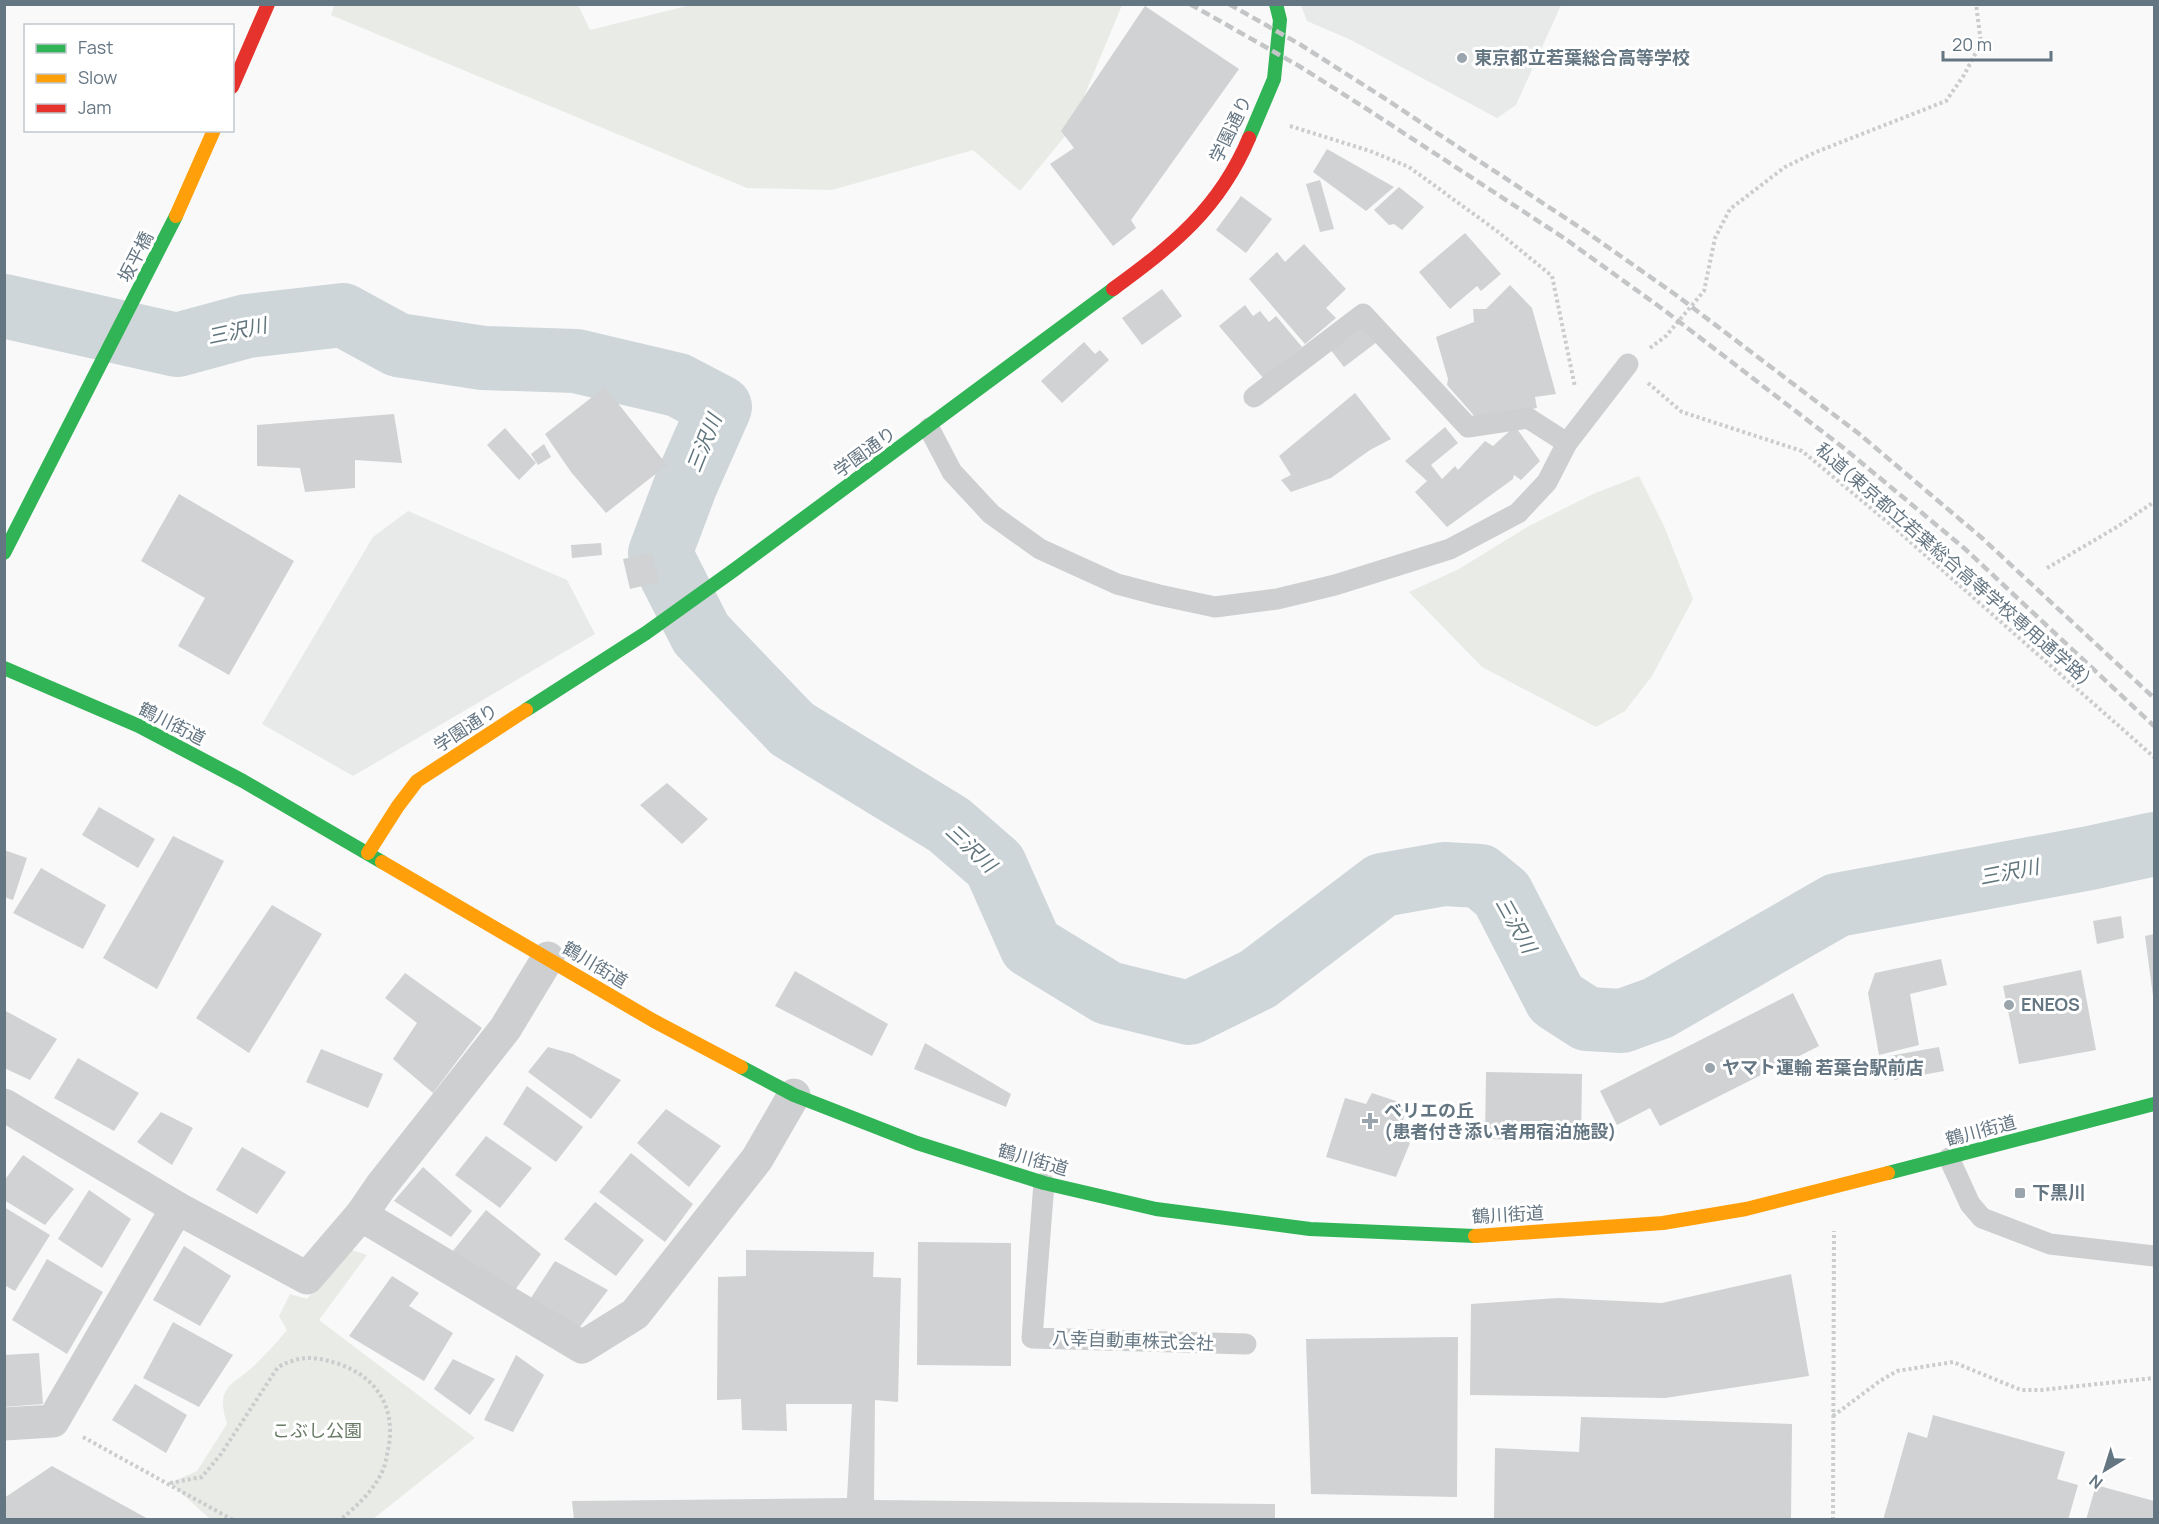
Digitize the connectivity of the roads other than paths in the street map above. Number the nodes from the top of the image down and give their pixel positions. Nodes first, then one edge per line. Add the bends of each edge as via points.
1 (268, 4) edge
2 (1276, 4) edge
3 (234, 82) edge
4 (213, 132) edge
5 (1628, 364) road end
6 (1254, 397) dead end
7 (929, 428) junction
8 (1567, 443) junction
9 (4, 553) edge
10 (4, 668) edge
11 (368, 853) junction
12 (548, 958) junction
13 (794, 1095) junction
14 (2154, 1104) edge
15 (4, 1105) edge
16 (1949, 1158) junction
17 (1044, 1183) junction
18 (177, 1208) junction
19 (361, 1215) junction
20 (2154, 1256) edge
21 (1246, 1344) dead end
22 (4, 1424) edge

1 - 3 main road
2 - 7 main road, 学園通り via 1280,20 1274,79 1240,159 1207,209 1167,249
4 - 9 main road, 坂平橋 via 181,207
5 - 8 lane
6 - 8 lane via 1363,314 1468,427 1528,418
7 - 8 lane via 952,472 992,514 1040,549 1118,584 1215,607 1312,591 1450,549 1518,513 1547,482
7 - 11 main road, 学園通り via 646,633 417,781
10 - 11 main road, 鶴川街道 via 139,726
11 - 12 main road, 鶴川街道
12 - 13 main road, 鶴川街道
12 - 19 street via 505,1029
13 - 17 main road, 鶴川街道 via 917,1143
13 - 19 street via 757,1159 635,1314 582,1347
14 - 16 main road, 鶴川街道
15 - 18 street
16 - 17 main road, 鶴川街道 via 1746,1209 1664,1223 1484,1236 1310,1229 1156,1209
16 - 20 lane via 1970,1204 1982,1218 2050,1244
17 - 21 lane, 八幸自動車株式会社 via 1032,1338
18 - 19 street via 307,1278
18 - 22 street via 53,1421

